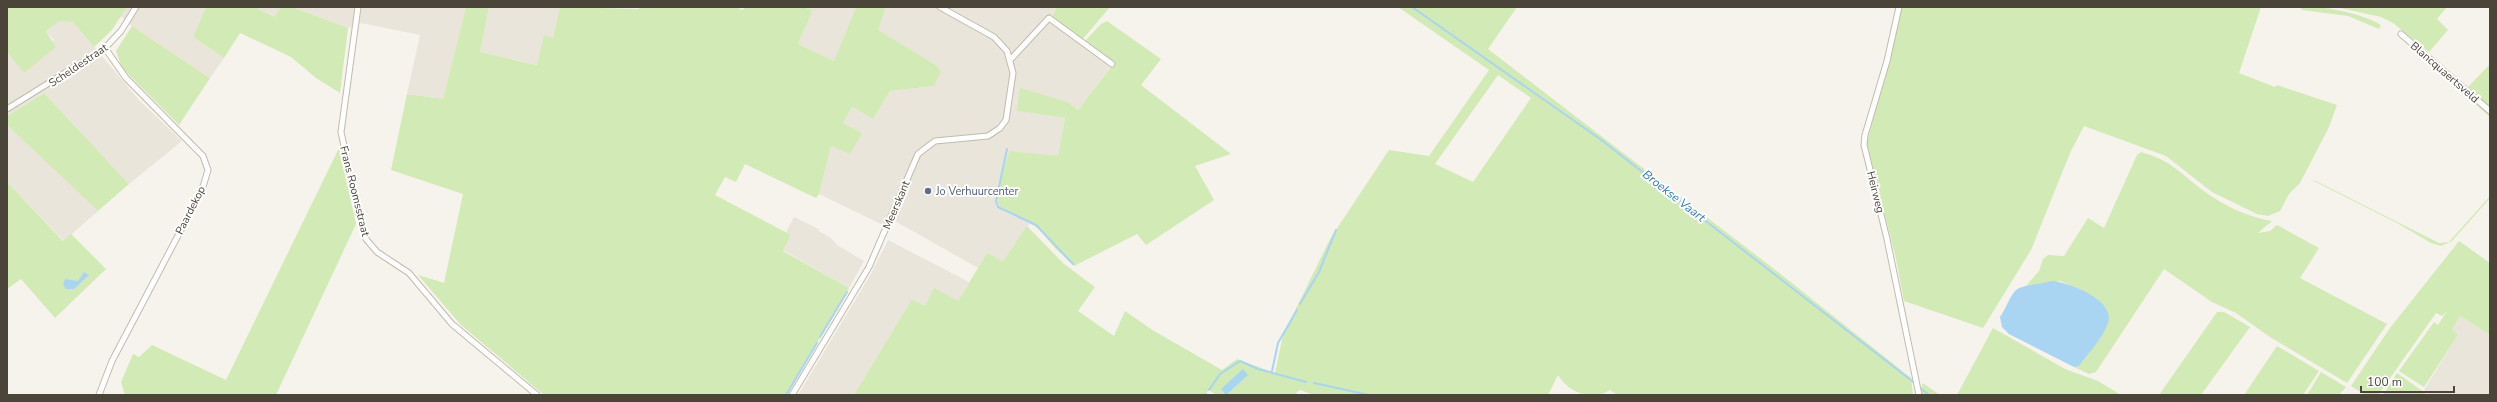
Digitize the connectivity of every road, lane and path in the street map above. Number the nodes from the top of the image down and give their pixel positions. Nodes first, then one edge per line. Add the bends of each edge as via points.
1 (136, 7) edge
2 (358, 7) edge
3 (940, 7) edge
4 (1899, 7) edge
5 (2401, 34) dead end
6 (105, 48) junction
7 (1011, 59) junction
8 (1112, 64) dead end
9 (7, 109) edge
10 (2490, 111) edge
11 (1919, 394) edge
12 (99, 395) edge
13 (537, 395) edge
14 (792, 395) edge

1 - 6 street, Scheldestraat via 121,31
2 - 13 street, Frans Roomsstraat via 341,132 366,239 377,252 409,273 452,324
3 - 7 street via 994,37 1008,51
4 - 11 street, Heirweg via 1864,145 1888,239
5 - 10 street, Blancquaertsveld
6 - 9 street, Scheldestraat
6 - 12 street, Paardekop via 126,78 203,156 208,170 202,190 112,361
7 - 8 street via 1049,18
7 - 14 street, Meerskant via 1013,73 1009,111 1003,125 993,134 984,137 935,141 918,154 869,267

